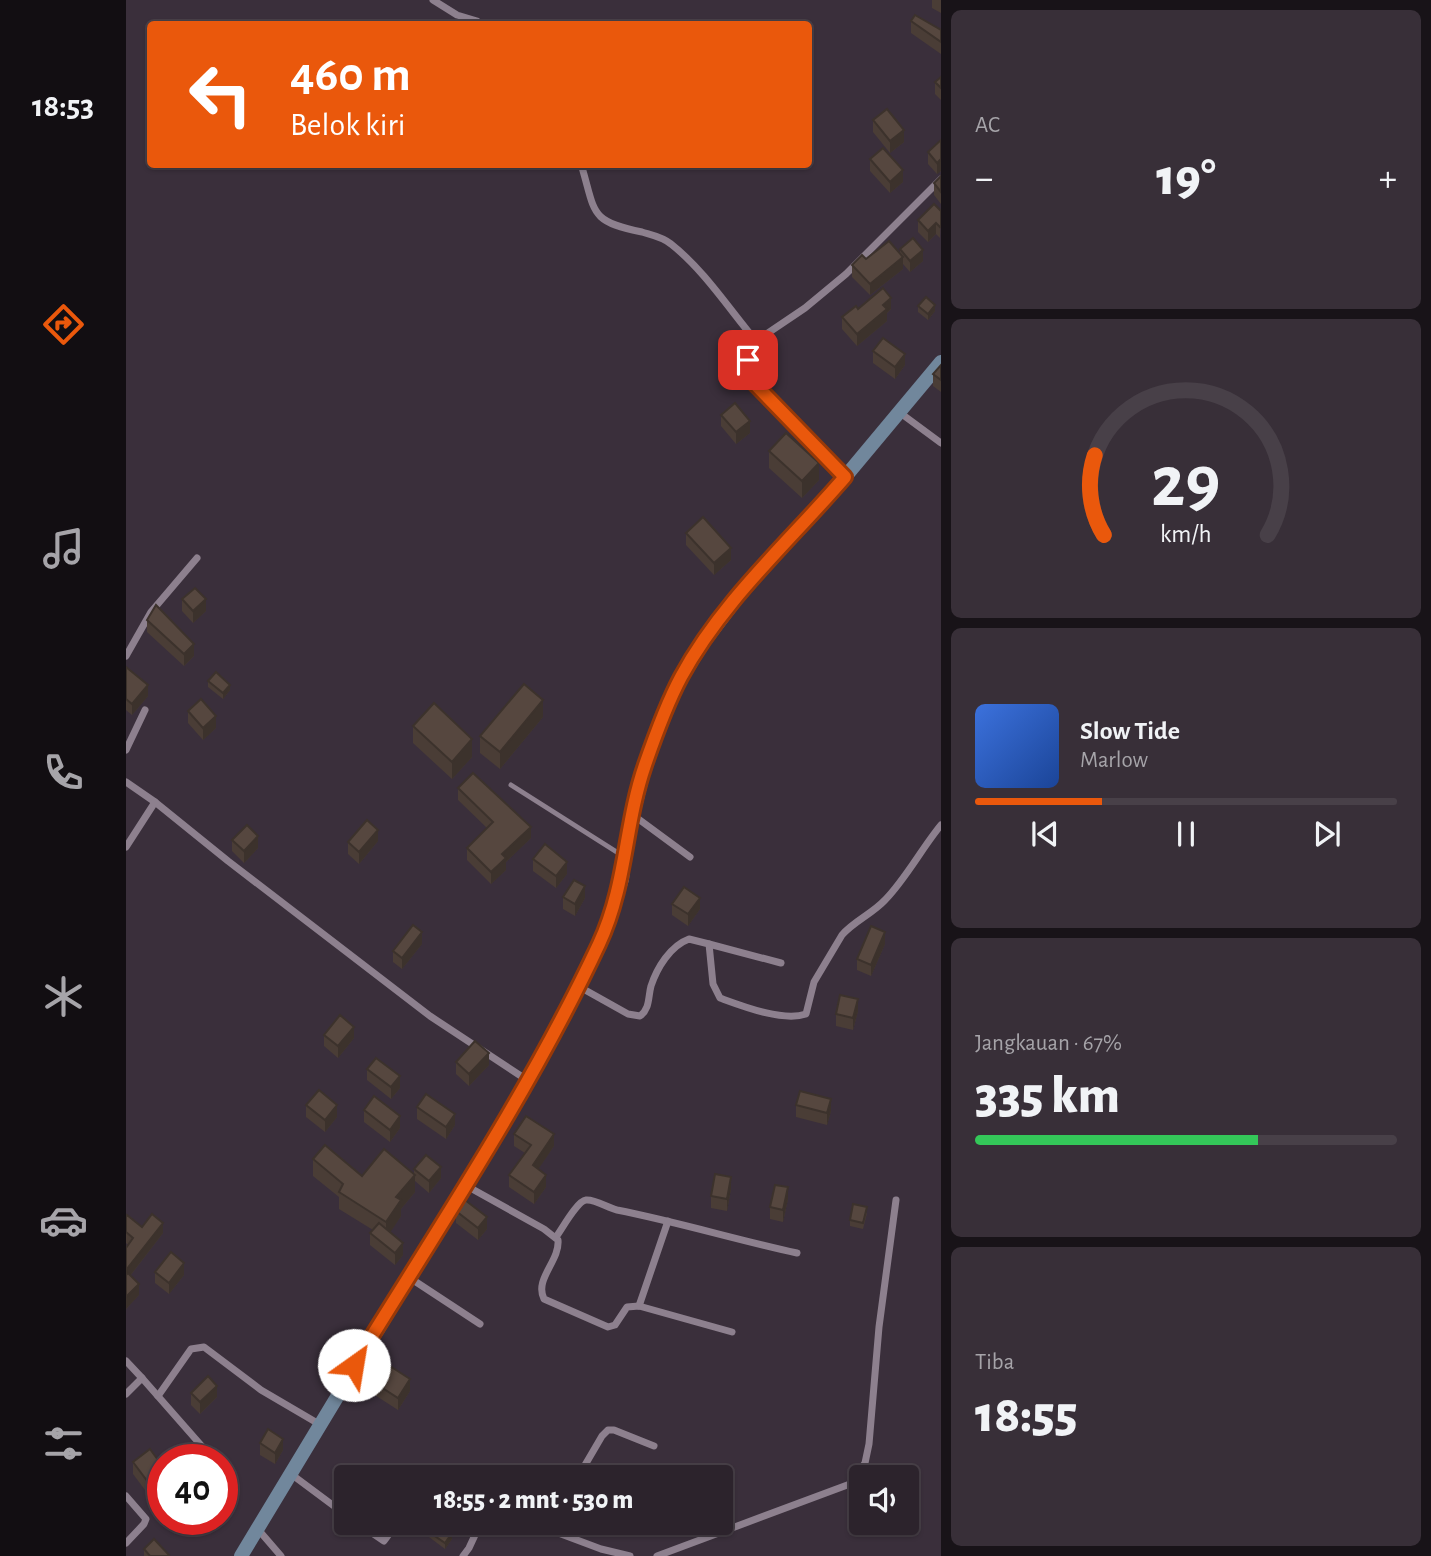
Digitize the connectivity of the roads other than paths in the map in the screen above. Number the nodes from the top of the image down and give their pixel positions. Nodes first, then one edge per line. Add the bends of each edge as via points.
1 (433, 0) edge
2 (477, 21) edge
3 (582, 168) edge
4 (941, 179) edge
5 (756, 341) junction
6 (941, 362) edge
7 (898, 411) junction
8 (941, 443) edge
9 (845, 477) junction
10 (197, 558) dead end
11 (126, 656) edge
12 (145, 710) dead end
13 (126, 750) edge
14 (126, 782) edge
15 (511, 785) dead end
16 (155, 802) junction
17 (632, 814) junction
18 (941, 825) edge
19 (126, 847) edge
20 (690, 857) dead end
21 (625, 858) junction
22 (709, 944) junction
23 (781, 963) dead end
24 (578, 986) junction
25 (527, 1080) junction
26 (465, 1185) junction
27 (896, 1200) dead end
28 (668, 1221) junction
29 (556, 1237) junction
30 (797, 1254) dead end
31 (409, 1277) junction
32 (639, 1306) junction
33 (480, 1324) dead end
34 (732, 1332) dead end
35 (126, 1362) edge
36 (142, 1378) junction
37 (126, 1394) edge
38 (158, 1396) junction
39 (319, 1424) junction
40 (200, 1444) edge
41 (654, 1446) dead end
42 (585, 1465) edge
43 (290, 1474) junction
44 (126, 1496) edge
45 (334, 1507) edge
46 (256, 1527) junction
47 (375, 1535) edge
48 (388, 1535) edge
49 (475, 1535) edge
50 (570, 1535) edge
51 (126, 1543) edge
52 (241, 1556) edge
53 (281, 1556) edge
54 (463, 1556) edge
55 (630, 1556) edge
56 (657, 1556) edge

1 - 2 street
3 - 5 street via 601,220 668,241
4 - 5 street via 846,274
5 - 9 street via 747,367 750,379
6 - 7 street
7 - 8 street
7 - 9 street
9 - 17 street via 756,573 691,661 651,747
10 - 11 street via 151,612
12 - 13 street
14 - 16 street
15 - 21 lane
16 - 19 street
16 - 25 street via 430,1016
17 - 20 street
17 - 21 street
18 - 22 street via 887,898 846,929 814,982 806,1014 763,1012 720,998 713,984
21 - 24 street via 613,911
22 - 23 street
22 - 24 street via 689,939 671,952 655,977 647,1009 640,1016
24 - 25 street
25 - 26 street
26 - 29 street
26 - 31 street
27 - 56 street via 869,1444 859,1475 850,1484
28 - 29 street via 585,1200
28 - 30 street
28 - 32 street
29 - 32 street via 558,1251 541,1286 544,1299 610,1328 627,1307
31 - 33 street
31 - 39 street
32 - 34 street
35 - 36 street
36 - 37 street
36 - 38 street
38 - 39 street via 191,1349 204,1347 261,1390
38 - 40 street
39 - 43 street
41 - 42 street via 608,1430
43 - 45 street
43 - 46 street
44 - 51 street via 146,1521
46 - 52 street
46 - 53 street
47 - 48 street via 384,1541
49 - 54 street
50 - 55 street

